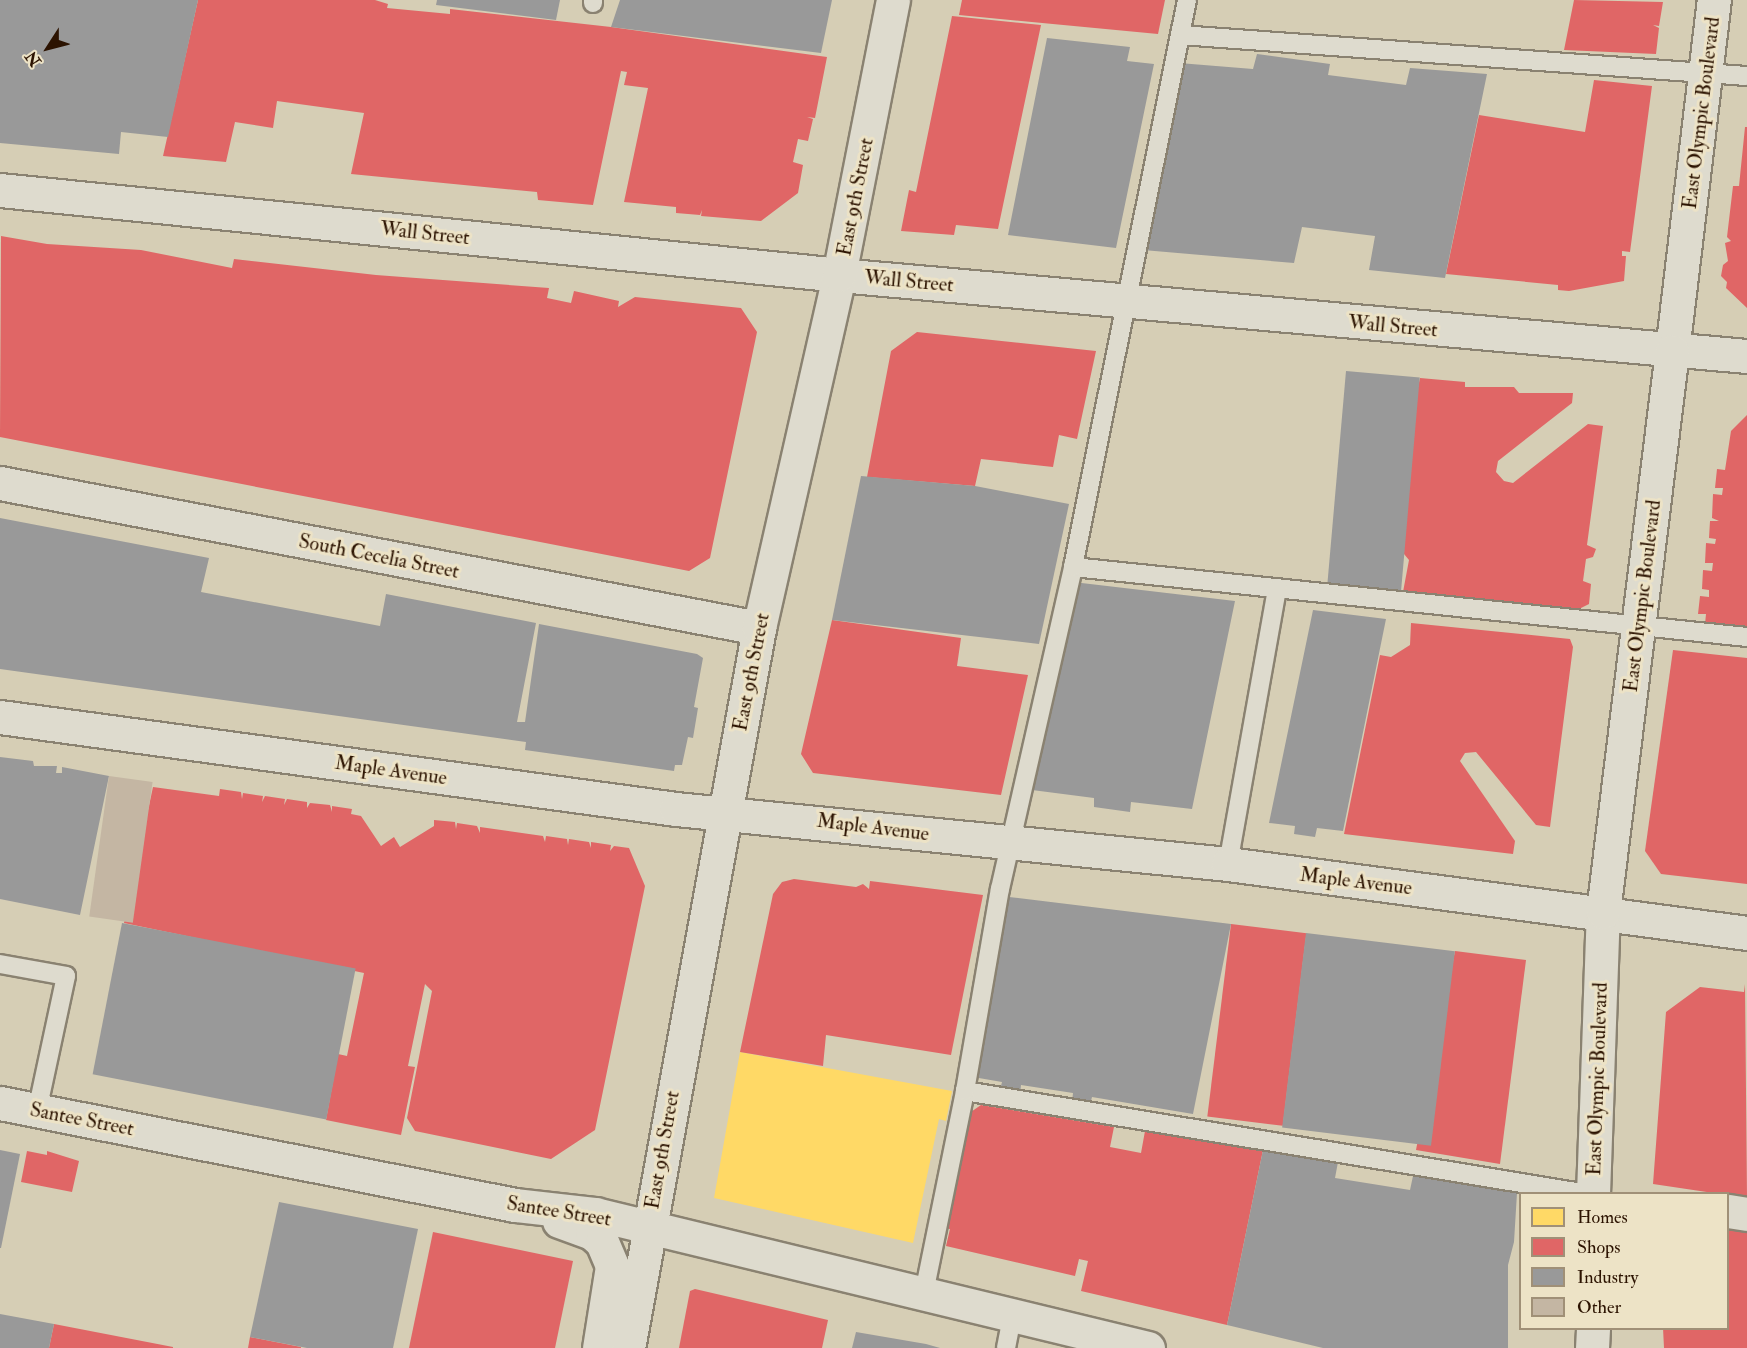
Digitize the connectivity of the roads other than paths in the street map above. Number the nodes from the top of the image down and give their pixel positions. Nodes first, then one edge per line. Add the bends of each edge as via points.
1 (893, 0) edge
2 (1187, 0) edge
3 (1714, 0) edge
4 (1180, 35) junction
5 (1706, 74) junction
6 (1747, 76) edge
7 (0, 190) edge
8 (839, 275) junction
9 (1128, 301) junction
10 (1672, 351) junction
11 (1747, 356) edge
12 (0, 483) edge
13 (1073, 567) junction
14 (1277, 588) junction
15 (1639, 625) junction
16 (759, 628) junction
17 (1747, 637) edge
18 (0, 717) edge
19 (724, 813) junction
20 (1010, 843) junction
21 (1228, 864) junction
22 (1603, 912) junction
23 (1747, 933) edge
24 (0, 964) edge
25 (965, 1091) junction
26 (0, 1103) edge
27 (37, 1111) junction
28 (1576, 1192) edge
29 (1593, 1192) edge
30 (515, 1205) junction
31 (1729, 1211) edge
32 (1747, 1214) edge
33 (649, 1230) junction
34 (924, 1293) junction
35 (1012, 1317) junction
36 (1593, 1330) edge
37 (599, 1348) edge
38 (628, 1348) edge
39 (1006, 1348) edge
40 (1148, 1348) edge
41 (1592, 1348) edge

1 - 8 street, East 9th Street
2 - 4 lane
3 - 5 street, East Olympic Boulevard
4 - 5 lane
4 - 9 lane
5 - 6 lane
5 - 10 street, East Olympic Boulevard
7 - 8 street, Wall Street
8 - 9 street, Wall Street
8 - 16 street, East 9th Street
9 - 10 street, Wall Street
9 - 13 lane
10 - 11 street, Wall Street
10 - 15 street, East Olympic Boulevard
12 - 16 street, South Cecelia Street
13 - 14 lane
13 - 20 lane
14 - 15 lane
14 - 21 lane
15 - 17 lane
15 - 22 street, East Olympic Boulevard
16 - 19 street, East 9th Street
18 - 19 street, Maple Avenue
19 - 20 street, Maple Avenue
19 - 33 street, East 9th Street
20 - 21 street, Maple Avenue
20 - 25 lane
21 - 22 street, Maple Avenue
22 - 23 street, Maple Avenue
22 - 29 street, East Olympic Boulevard
24 - 27 lane via 66,976
25 - 28 lane
25 - 34 lane
26 - 27 street, Santee Street
27 - 30 street, Santee Street
30 - 33 street, Santee Street via 595,1214
30 - 37 street via 592,1233 602,1242 612,1266
31 - 32 street
33 - 34 street, Santee Street
33 - 38 street, East 9th Street
34 - 35 street, Santee Street
35 - 39 lane
35 - 40 street, Santee Street
36 - 41 street

